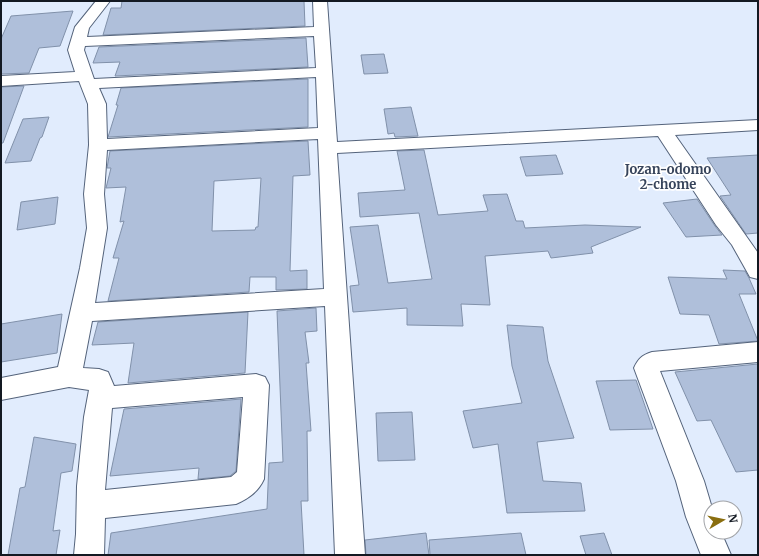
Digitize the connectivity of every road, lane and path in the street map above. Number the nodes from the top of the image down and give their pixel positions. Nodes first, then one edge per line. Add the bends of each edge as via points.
1 (103, 1) edge
2 (320, 1) edge
3 (322, 31) junction
4 (78, 42) junction
5 (324, 72) junction
6 (87, 80) junction
7 (1, 81) edge
8 (758, 125) edge
9 (663, 130) junction
10 (327, 140) junction
11 (98, 145) junction
12 (748, 240) edge
13 (758, 271) edge
14 (335, 296) junction
15 (82, 313) junction
16 (758, 352) edge
17 (69, 376) junction
18 (1, 389) edge
19 (102, 398) junction
20 (92, 505) junction
21 (89, 555) edge
22 (350, 555) edge
23 (716, 555) edge

1 - 4 street via 82,27
2 - 3 street
3 - 4 street
3 - 5 street
4 - 6 street via 76,50
5 - 6 street
5 - 10 street
6 - 7 street
6 - 11 street via 97,104
8 - 9 street
9 - 10 street
9 - 12 street via 723,220
10 - 11 street
10 - 14 street
11 - 15 street via 94,194 97,228
12 - 13 street
14 - 15 street
14 - 22 street
15 - 17 street
16 - 23 street via 652,362 646,368
17 - 18 street
17 - 19 street via 98,380 102,386
19 - 20 street via 94,455
19 - 20 street via 256,386 250,479 236,490
20 - 21 street

